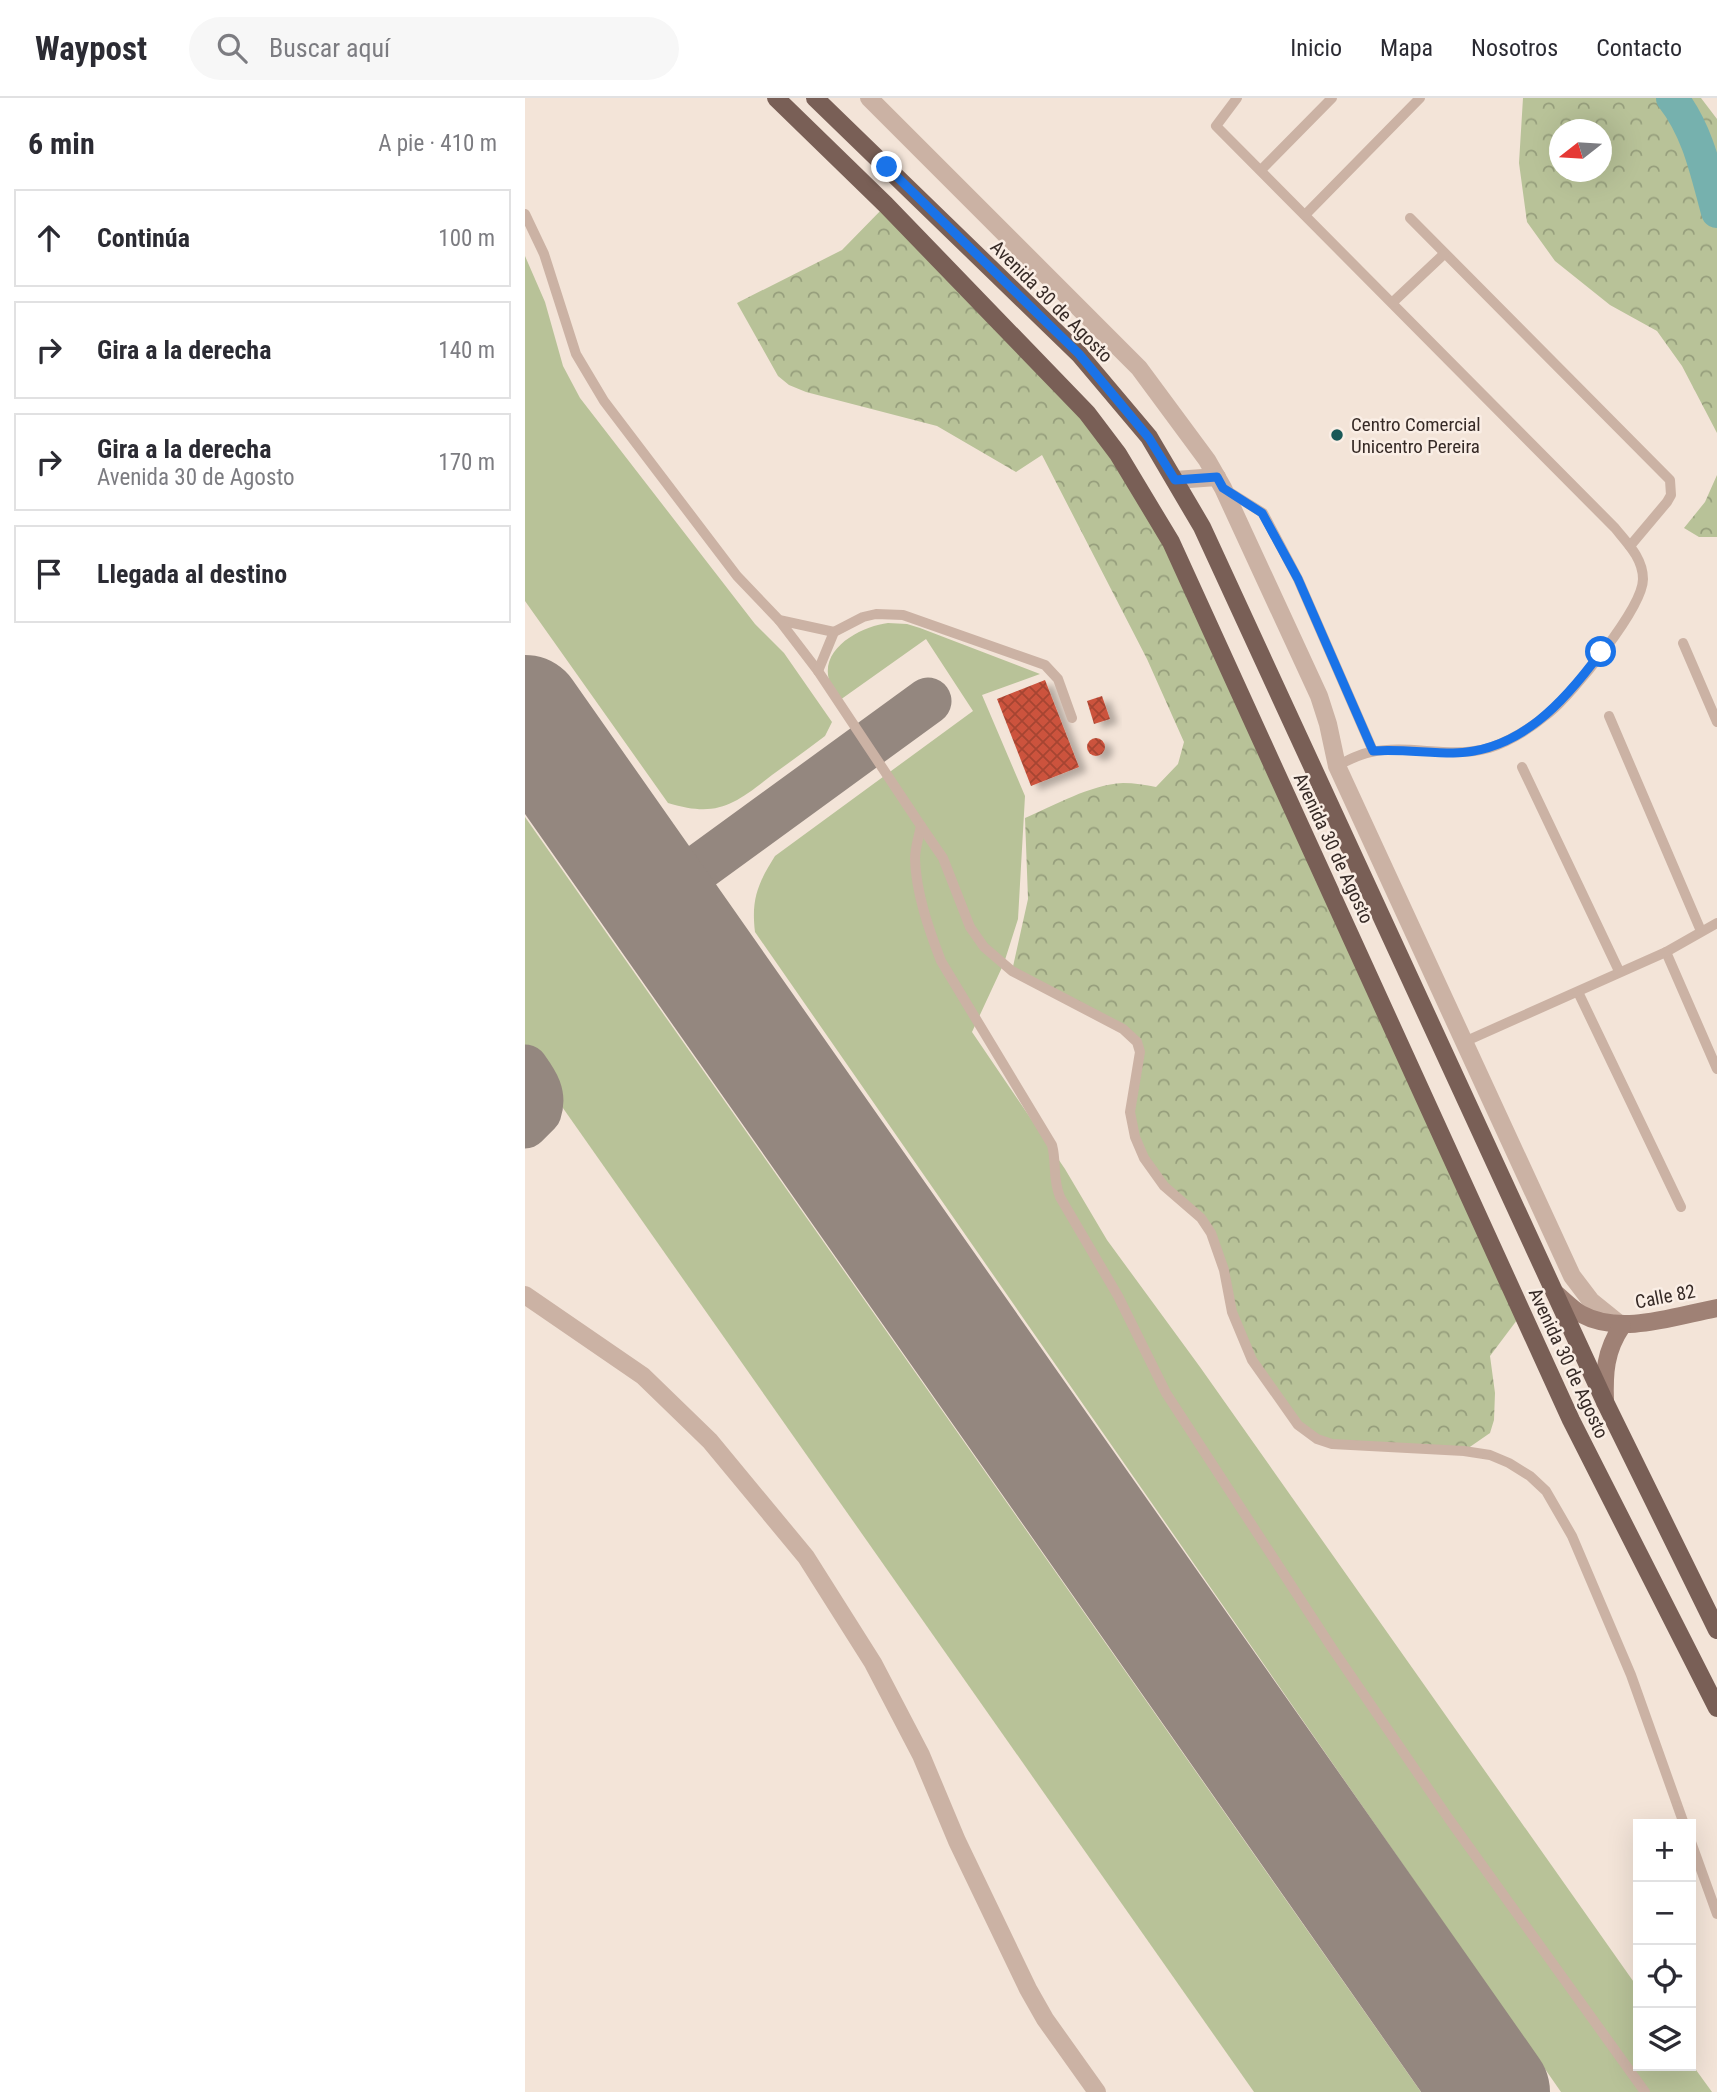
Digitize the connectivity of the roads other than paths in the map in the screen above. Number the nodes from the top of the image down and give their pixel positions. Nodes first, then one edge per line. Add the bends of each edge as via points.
1 (776, 98) edge
2 (815, 98) edge
3 (869, 98) edge
4 (1237, 98) edge
5 (1332, 98) edge
6 (1420, 98) edge
7 (1261, 170) junction
8 (525, 214) edge
9 (1304, 215) junction
10 (1411, 218) dead end
11 (1444, 254) junction
12 (1392, 302) junction
13 (1175, 480) junction
14 (1220, 482) junction
15 (1630, 546) junction
16 (779, 621) junction
17 (834, 632) junction
18 (1683, 643) dead end
19 (818, 671) junction
20 (1609, 716) dead end
21 (1072, 718) dead end
22 (1717, 722) edge
23 (1373, 751) junction
24 (1337, 766) junction
25 (1522, 766) dead end
26 (1317, 778) junction
27 (922, 826) junction
28 (1717, 923) edge
29 (1701, 932) junction
30 (1666, 951) junction
31 (1619, 971) junction
32 (1578, 992) junction
33 (1464, 1042) junction
34 (1717, 1069) edge
35 (1681, 1208) dead end
36 (1555, 1293) junction
37 (525, 1295) edge
38 (1717, 1308) edge
39 (1622, 1326) junction
40 (1605, 1402) junction
41 (1717, 1630) edge
42 (1717, 1708) edge
43 (1682, 1819) edge
44 (1696, 1856) edge
45 (1717, 1914) edge
46 (1097, 2092) edge
47 (1645, 2092) edge

1 - 42 main road, Avenida 30 de Agosto via 1057,379 1087,413 1146,499 1171,542 1571,1420
2 - 13 main road, Avenida 30 de Agosto via 1079,354 1149,438
3 - 14 street via 1139,368
4 - 7 lane via 1216,126
5 - 7 lane
6 - 9 lane
7 - 9 lane
8 - 16 lane via 589,378 737,576
9 - 12 lane
10 - 11 lane
11 - 12 lane
11 - 15 lane via 1670,480 1671,495
12 - 15 lane
13 - 14 street
13 - 26 main road, Avenida 30 de Agosto via 1202,527
14 - 23 lane via 1262,513 1298,579
14 - 24 street via 1319,696
15 - 23 lane via 1639,559 1643,582 1629,615 1574,689 1551,712 1512,738 1473,751
16 - 17 lane
16 - 19 lane
17 - 19 lane
17 - 21 lane via 863,617 903,615 1045,665 1058,679
18 - 22 lane
19 - 27 lane
20 - 29 lane
23 - 24 lane
24 - 26 street
24 - 33 street
25 - 31 lane
26 - 36 main road, Avenida 30 de Agosto
27 - 43 lane via 943,858 970,927 984,947 1012,971 1123,1029 1137,1042 1140,1060 1131,1112 1143,1158 1211,1233 1241,1337 1298,1426 1332,1444 1490,1455 1530,1476 1546,1491 1572,1536 1620,1650
27 - 47 lane via 915,859 921,897 941,961 1052,1145 1054,1182 1060,1196 1118,1296 1166,1393 1441,1808
28 - 29 lane
29 - 30 lane
30 - 31 lane
30 - 34 lane
31 - 32 lane
32 - 33 lane
32 - 35 lane
33 - 39 street via 1572,1276 1591,1301
36 - 39 street, Calle 82 via 1579,1312
36 - 40 main road, Avenida 30 de Agosto
37 - 46 street via 643,1376 710,1441 806,1557 873,1663 921,1755 1028,1989
38 - 39 street, Calle 82
39 - 40 street, Calle 82 via 1607,1354
40 - 41 main road, Avenida 30 de Agosto
44 - 45 lane

